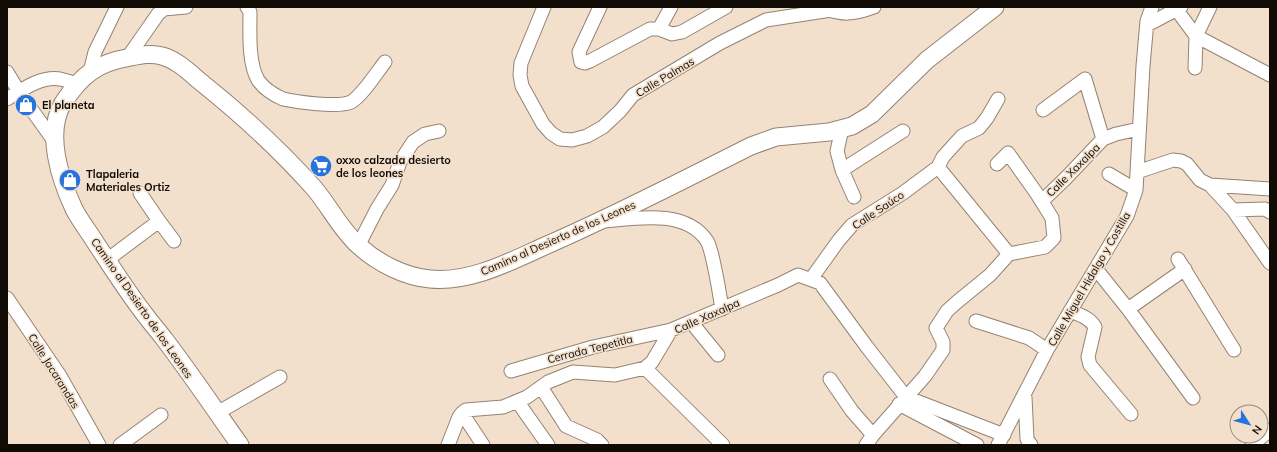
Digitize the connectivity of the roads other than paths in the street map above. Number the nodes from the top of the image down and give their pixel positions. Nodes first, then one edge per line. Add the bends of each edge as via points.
1 (118, 7) edge
2 (186, 7) edge
3 (247, 7) edge
4 (544, 7) edge
5 (600, 7) edge
6 (671, 7) edge
7 (726, 7) edge
8 (874, 7) edge
9 (995, 7) edge
10 (1152, 7) edge
11 (1210, 7) edge
12 (1178, 8) edge
13 (825, 9) edge
14 (1147, 25) junction
15 (660, 29) junction
16 (1196, 36) junction
17 (128, 57) junction
18 (385, 62) dead end
19 (1195, 68) dead end
20 (7, 72) edge
21 (90, 72) junction
22 (1270, 75) edge
23 (76, 84) junction
24 (19, 92) junction
25 (7, 99) edge
26 (998, 99) dead end
27 (1043, 110) dead end
28 (842, 129) junction
29 (1139, 129) junction
30 (439, 131) dead end
31 (903, 131) dead end
32 (1103, 139) junction
33 (54, 141) junction
34 (997, 164) dead end
35 (938, 167) junction
36 (842, 170) junction
37 (1137, 172) junction
38 (1109, 174) dead end
39 (1210, 185) junction
40 (1270, 189) edge
41 (1136, 190) junction
42 (140, 193) dead end
43 (854, 197) dead end
44 (1042, 201) junction
45 (1233, 210) junction
46 (1270, 212) edge
47 (158, 221) junction
48 (601, 222) junction
49 (174, 241) dead end
50 (358, 246) junction
51 (1009, 254) junction
52 (107, 260) junction
53 (1270, 262) edge
54 (1096, 269) junction
55 (810, 280) junction
56 (7, 298) edge
57 (722, 309) junction
58 (1128, 309) junction
59 (1070, 311) junction
60 (976, 321) dead end
61 (691, 322) junction
62 (671, 330) junction
63 (1047, 350) junction
64 (1234, 350) dead end
65 (718, 355) dead end
66 (645, 368) junction
67 (511, 371) dead end
68 (280, 377) dead end
69 (830, 379) dead end
70 (541, 387) junction
71 (1025, 394) junction
72 (1193, 398) dead end
73 (903, 400) junction
74 (517, 401) junction
75 (217, 413) junction
76 (462, 413) junction
77 (1131, 414) dead end
78 (161, 415) dead end
79 (1270, 430) edge
80 (869, 440) edge
81 (1001, 440) edge
82 (1028, 443) edge
83 (99, 445) edge
84 (120, 445) edge
85 (240, 445) edge
86 (448, 445) edge
87 (483, 445) edge
88 (548, 445) edge
89 (602, 445) edge
90 (723, 445) edge
91 (976, 445) edge
92 (1252, 445) edge

1 - 21 street via 95,52
2 - 17 street via 164,9 158,14
3 - 18 street via 250,12 252,61 258,80 283,99 343,104 351,101 366,87
4 - 13 street, Calle Palmas via 520,63 522,86 543,124 560,139 572,140 604,128 633,96 766,20
5 - 15 street via 579,52 581,62 590,61 650,29
6 - 15 street
7 - 15 street via 682,32 672,34
8 - 13 street, Calle Palmas via 856,13 839,13
9 - 28 main road, Camino al Desierto de los Leones via 927,60 872,114
10 - 14 street, Calle Miguel Hidalgo y Costilla
11 - 16 street
12 - 14 street
12 - 16 street
14 - 29 street, Calle Miguel Hidalgo y Costilla
16 - 19 street
16 - 22 street
17 - 21 main road, Camino al Desierto de los Leones via 111,61
17 - 50 main road, Camino al Desierto de los Leones via 153,55 173,60 219,96 316,190
20 - 24 street
21 - 23 main road, Camino al Desierto de los Leones
23 - 24 street via 52,78
23 - 33 main road, Camino al Desierto de los Leones via 60,110 55,125
24 - 25 street
24 - 33 street
26 - 35 street, Calle Saúco via 979,128 962,136 943,157
27 - 32 street via 1085,79
28 - 36 street via 837,151
28 - 48 main road, Camino al Desierto de los Leones via 776,137 751,146
29 - 32 street, Calle Xaxalpa
29 - 37 street, Calle Miguel Hidalgo y Costilla
30 - 50 street via 426,134 413,142 400,162 392,185
31 - 36 street
32 - 44 street, Calle Xaxalpa
33 - 52 main road, Camino al Desierto de los Leones via 58,163 75,210
34 - 44 street via 1008,153
35 - 51 street
35 - 55 street, Calle Saúco via 852,225
36 - 43 street
37 - 39 street via 1173,160 1181,161 1187,164 1200,180
37 - 41 street, Calle Miguel Hidalgo y Costilla
38 - 41 street
39 - 40 street
39 - 45 street
41 - 54 street, Calle Miguel Hidalgo y Costilla via 1127,216
42 - 47 street
44 - 51 street, Calle Xaxalpa via 1052,218 1054,238 1045,247
45 - 46 street via 1264,209
45 - 53 street
47 - 49 street
47 - 52 street
48 - 50 main road, Camino al Desierto de los Leones via 500,266 456,279 415,277 387,265
48 - 57 street via 640,218 676,219 693,226 707,241 717,272
51 - 73 street via 940,321 936,328 943,350 925,376
52 - 75 main road, Camino al Desierto de los Leones
54 - 58 street
54 - 59 street, Calle Miguel Hidalgo y Costilla
55 - 57 street, Calle Xaxalpa via 798,275
55 - 73 street, Calle Xaxalpa via 820,283
56 - 83 street, Calle Jacarandas via 60,376
57 - 61 street, Calle Xaxalpa
58 - 64 street via 1182,264
58 - 72 street
59 - 63 street, Calle Miguel Hidalgo y Costilla
59 - 77 street via 1086,317 1093,323 1095,327 1088,357 1090,365
60 - 63 street via 1029,338
61 - 62 street, Calle Xaxalpa
61 - 65 street
62 - 66 street, Calle Xaxalpa via 652,362
62 - 67 street, Cerrada Tepetitla via 593,347
63 - 71 street, Calle Miguel Hidalgo y Costilla
66 - 70 street via 615,375 573,372
66 - 90 street
68 - 75 street
69 - 80 street
70 - 74 street
70 - 89 street via 566,426 597,440
71 - 81 street, Calle Miguel Hidalgo y Costilla
71 - 82 street
73 - 80 street
73 - 81 street, Calle Xaxalpa
73 - 91 street
74 - 76 street via 492,408 466,410
74 - 88 street
75 - 85 main road, Camino al Desierto de los Leones
76 - 86 street
76 - 87 street
78 - 84 street
79 - 92 street

